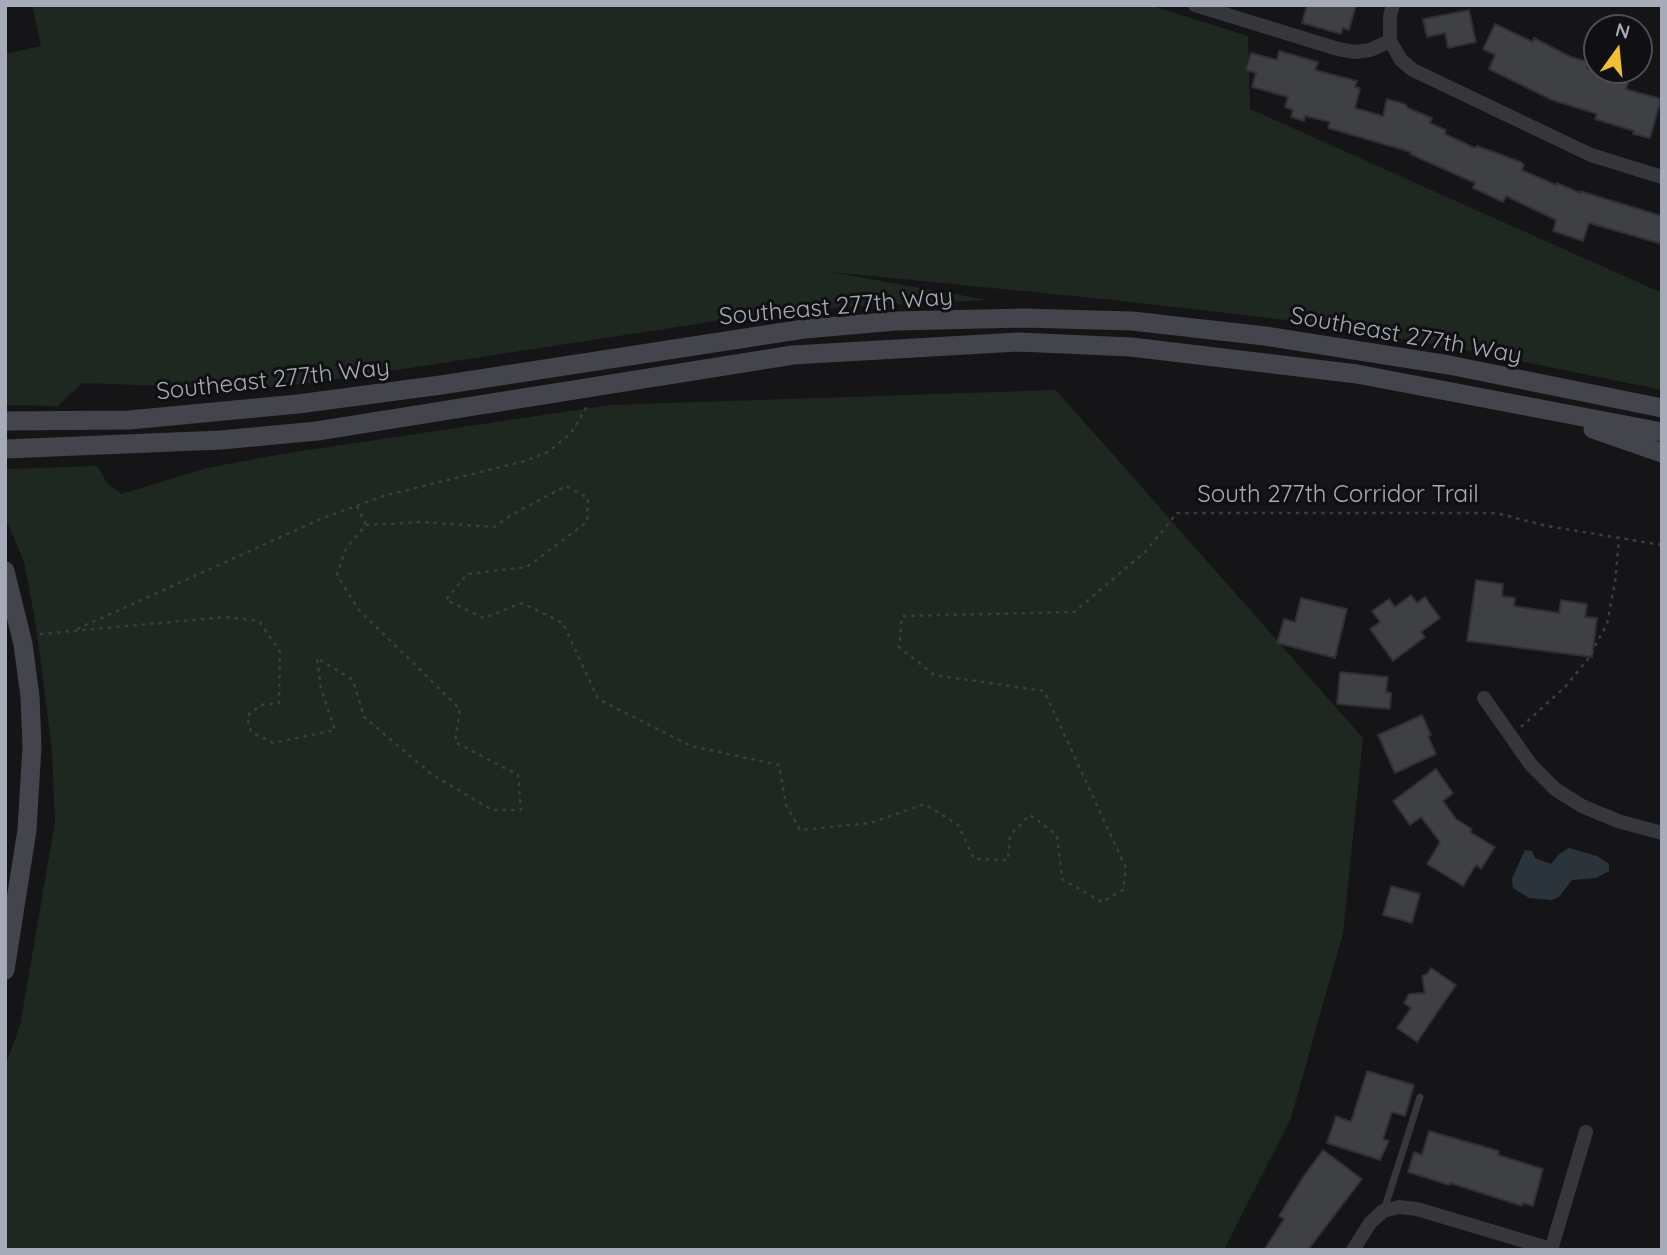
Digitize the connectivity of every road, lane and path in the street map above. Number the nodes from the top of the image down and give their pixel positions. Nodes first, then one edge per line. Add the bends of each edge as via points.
1 (1195, 5) edge
2 (1393, 5) edge
3 (1224, 10) edge
4 (1390, 41) junction
5 (1662, 177) edge
6 (600, 386) junction
7 (1590, 394) junction
8 (1662, 401) edge
9 (1505, 402) junction
10 (1662, 408) edge
11 (5, 421) edge
12 (1662, 432) edge
13 (5, 449) edge
14 (1662, 453) edge
15 (356, 506) junction
16 (366, 525) junction
17 (1619, 538) junction
18 (1662, 545) edge
19 (5, 571) edge
20 (74, 631) junction
21 (21, 635) junction
22 (1484, 698) dead end
23 (1511, 736) junction
24 (1662, 833) edge
25 (5, 970) edge
26 (1420, 1097) dead end
27 (1586, 1132) dead end
28 (1383, 1210) junction
29 (1551, 1249) edge
30 (1353, 1250) edge

1 - 3 street
2 - 4 street
3 - 4 street via 1338,49 1370,50
4 - 5 street via 1413,70 1591,155
6 - 9 main road, Southeast 277th Way via 793,355 1018,342 1131,347 1265,361
6 - 13 main road, Southeast 277th Way via 317,431
6 - 15 path via 571,433 548,452
7 - 8 main road
7 - 10 main road
7 - 11 main road, Southeast 277th Way via 1265,336 1132,321 1024,318 804,329 298,404 85,422
9 - 12 main road
9 - 14 main road
15 - 16 path
15 - 20 path
16 - 17 path, South 277th Corridor Trail via 422,522 494,527 566,486 588,498 587,522 527,567 467,574 446,600 484,618 522,603 563,623 598,699 691,746 779,765 786,805 800,830 870,823 925,804 958,825 974,859 1008,860 1010,835 1030,815 1057,835 1062,879 1102,902 1123,890 1126,868 1044,691 934,675 899,647 902,616 1074,612 1146,551 1177,513 1496,513
16 - 20 path via 346,548 337,575 359,610 460,709 455,742 518,775 521,810 492,810 430,773 364,717 353,680 317,658 321,689 335,730 273,743 251,732 247,716 261,705 279,703 280,652 259,621 226,617
17 - 18 path, South 277th Corridor Trail
17 - 23 path via 1607,624 1588,659 1565,687
19 - 21 main road
20 - 21 path
21 - 25 main road via 30,697 30,786
22 - 23 street
23 - 24 street via 1555,789 1618,821
26 - 28 lane
27 - 29 street
28 - 29 street via 1417,1209
28 - 30 street

